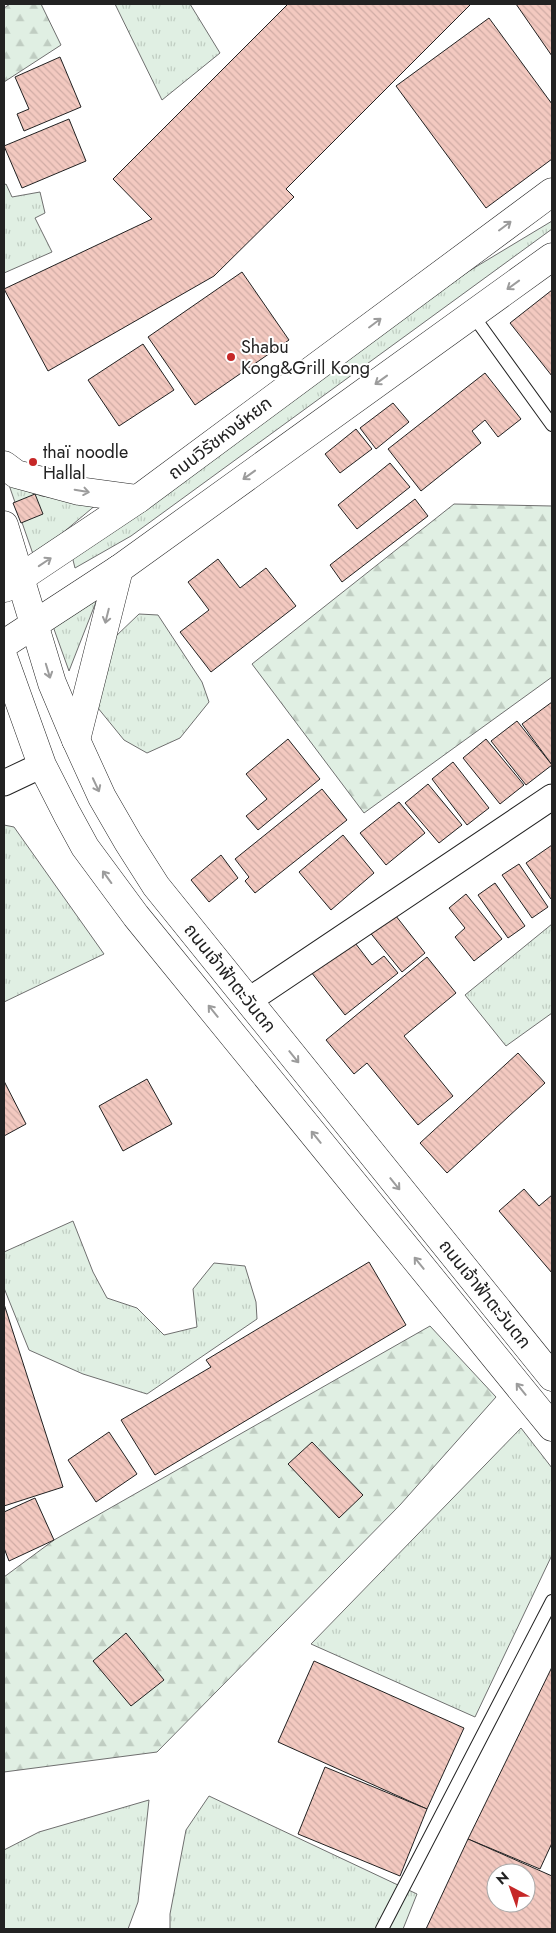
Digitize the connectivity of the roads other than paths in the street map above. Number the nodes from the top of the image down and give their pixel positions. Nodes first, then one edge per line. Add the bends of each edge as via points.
1 (552, 192) edge
2 (552, 257) edge
3 (472, 314) junction
4 (552, 425) edge
5 (4, 464) edge
6 (138, 499) junction
7 (4, 525) edge
8 (118, 569) junction
9 (12, 584) edge
10 (34, 624) junction
11 (4, 644) edge
12 (4, 659) edge
13 (76, 740) junction
14 (42, 764) junction
15 (4, 783) edge
16 (552, 797) edge
17 (248, 1000) junction
18 (550, 1371) edge
19 (552, 1426) edge
20 (552, 1600) edge
21 (382, 1929) edge

6 -> 1 main road, ถนนวิรัชหงษ์หยก
2 -> 3 main road
3 - 4 lane
3 -> 8 main road
5 -> 6 main road via 16,474 79,491
9 -> 6 main road, ถนนวิรัชหงษ์หยก
7 - 9 main road, ถนนเจ้าฟ้าตะวันตก
8 - 10 main road
8 -> 13 main road
9 - 10 main road, ถนนเจ้าฟ้าตะวันตก
10 - 11 main road
10 -> 13 main road, ถนนเจ้าฟ้าตะวันตก via 52,683
12 - 14 main road, ถนนเจ้าฟ้าตะวันตก
13 -> 17 main road, ถนนเจ้าฟ้าตะวันตก via 102,797 156,886
14 - 15 street
19 -> 14 main road, ถนนเจ้าฟ้าตะวันตก via 136,916 85,847
16 - 17 street
17 -> 18 main road, ถนนเจ้าฟ้าตะวันตก
20 - 21 lane

